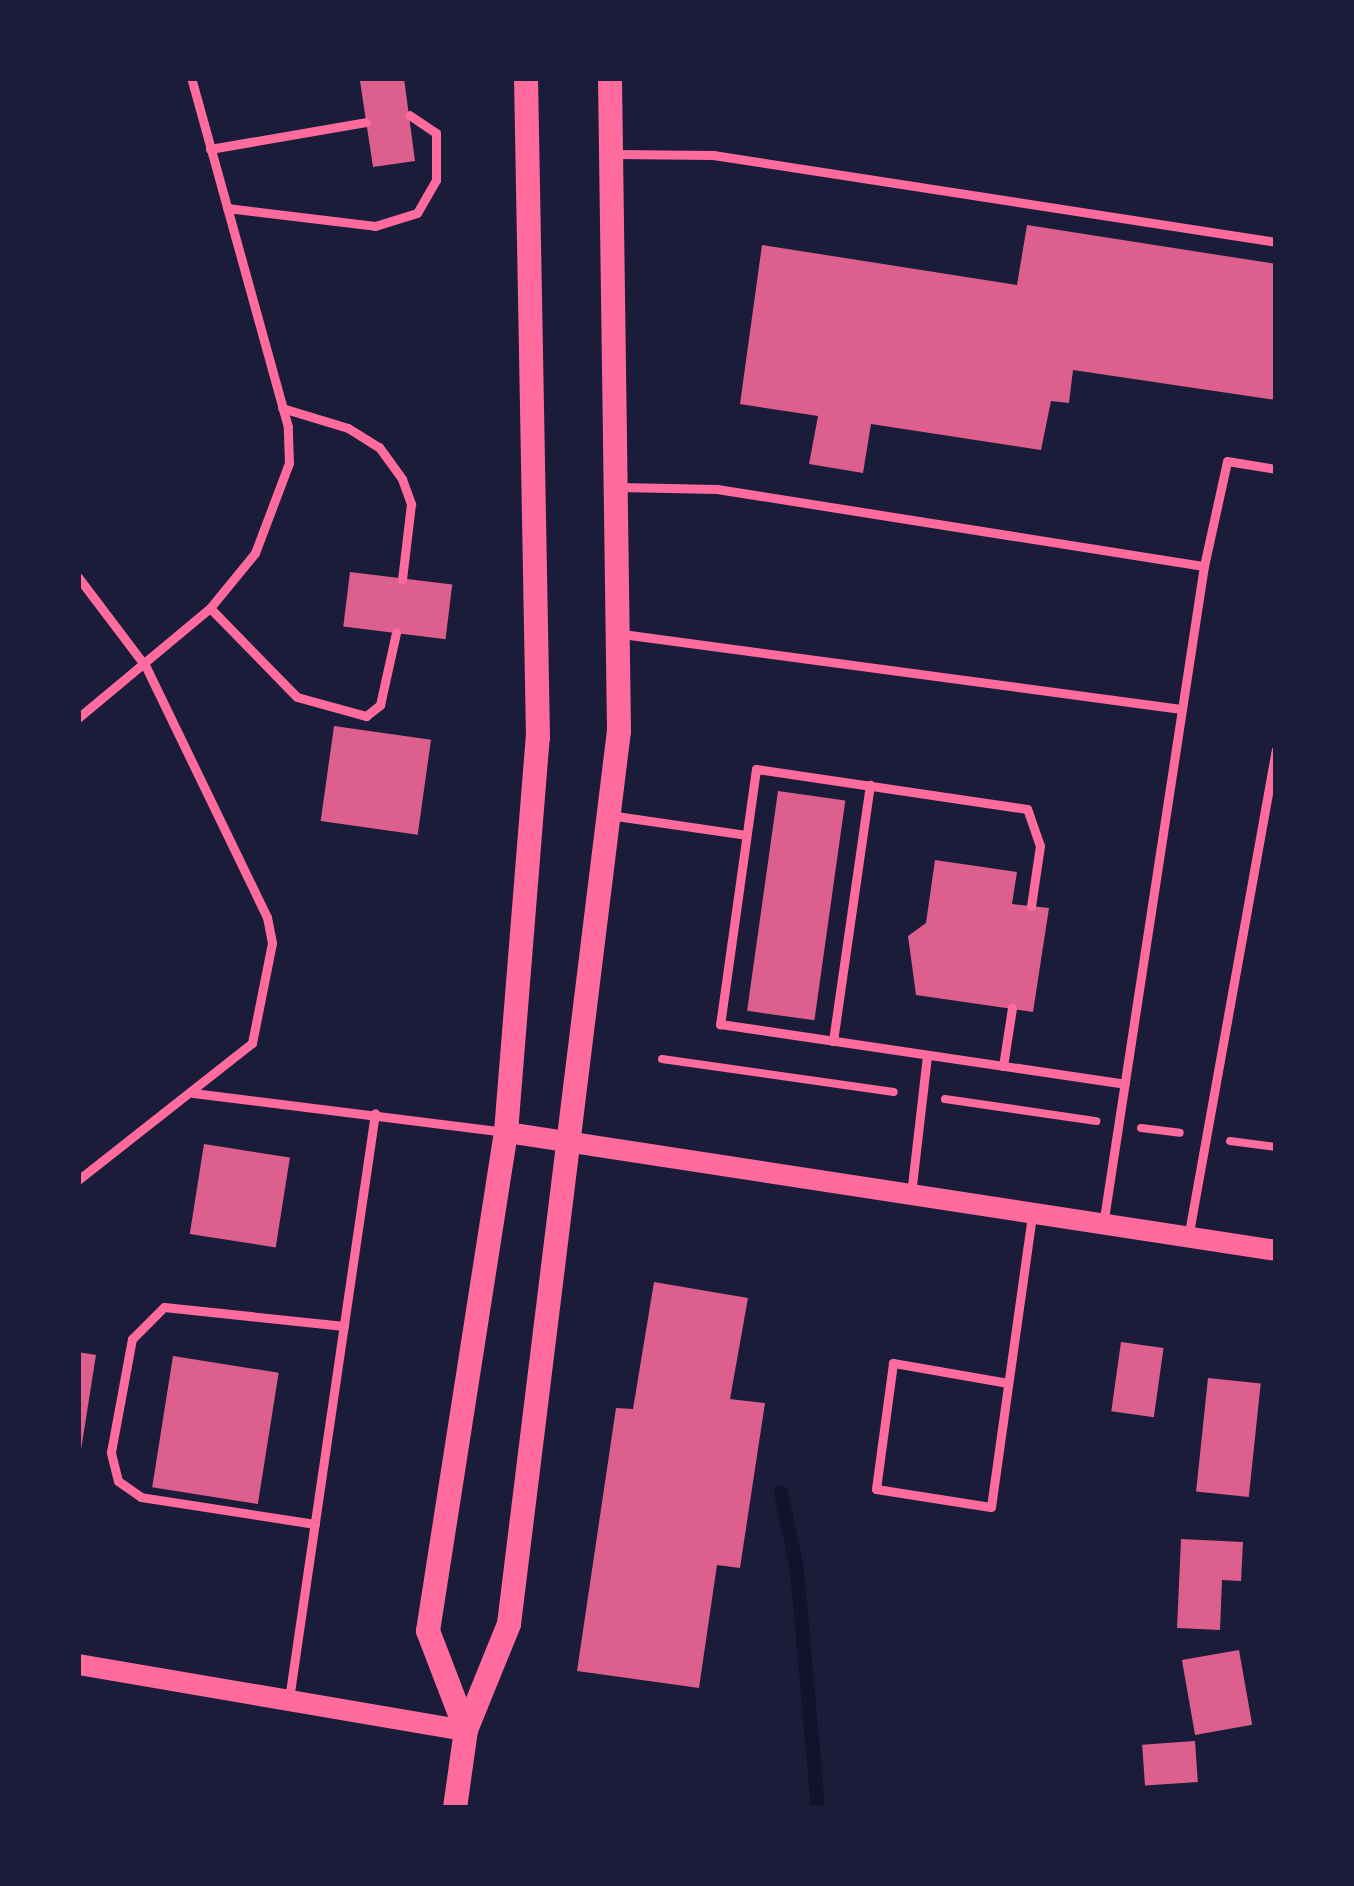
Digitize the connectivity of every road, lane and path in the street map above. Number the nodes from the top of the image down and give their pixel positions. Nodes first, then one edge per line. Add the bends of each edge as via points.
1 (191, 78) edge
2 (526, 78) edge
3 (610, 78) edge
4 (409, 116) dead end
5 (366, 122) dead end
6 (210, 149) junction
7 (614, 154) junction
8 (227, 208) junction
9 (1276, 242) edge
10 (282, 408) junction
11 (1276, 469) edge
12 (613, 487) junction
13 (1204, 566) junction
14 (78, 577) edge
15 (402, 578) dead end
16 (210, 608) junction
17 (396, 633) dead end
18 (617, 634) junction
19 (146, 667) junction
20 (1181, 709) junction
21 (78, 718) edge
22 (1276, 751) edge
23 (870, 785) junction
24 (609, 814) junction
25 (746, 835) junction
26 (1031, 906) dead end
27 (1012, 1008) dead end
28 (833, 1041) junction
29 (928, 1054) junction
30 (662, 1058) dead end
31 (1003, 1066) junction
32 (1125, 1084) junction
33 (193, 1093) junction
34 (923, 1096) junction
35 (375, 1113) junction
36 (1118, 1124) junction
37 (506, 1132) junction
38 (1206, 1137) junction
39 (568, 1143) junction
40 (1276, 1147) edge
41 (78, 1180) edge
42 (911, 1199) junction
43 (1031, 1216) junction
44 (1102, 1226) junction
45 (1188, 1238) junction
46 (1276, 1250) edge
47 (344, 1326) junction
48 (1008, 1383) junction
49 (315, 1524) junction
50 (78, 1664) edge
51 (289, 1700) junction
52 (466, 1730) junction
53 (455, 1808) edge

1 - 6 lane
2 - 37 main road via 538,738
3 - 7 main road
4 - 8 lane via 436,134 436,180 417,213 375,226
5 - 6 lane
6 - 8 lane
7 - 9 lane via 713,154
7 - 12 main road
8 - 10 lane
10 - 15 lane via 349,428 379,447 402,479 411,504
10 - 16 lane via 289,463 277,510
11 - 13 lane via 1227,461
12 - 13 lane via 717,489
12 - 18 main road
13 - 20 lane
14 - 19 lane
16 - 17 lane via 297,697 366,716 380,705
16 - 19 lane
18 - 20 lane
18 - 24 main road via 619,731
19 - 21 lane
19 - 33 lane via 272,943 252,1043
20 - 32 lane
22 - 38 lane
23 - 25 lane via 756,769
23 - 26 lane via 1027,809 1040,846
23 - 28 lane
24 - 25 lane
24 - 39 main road
25 - 28 lane via 720,1024
27 - 31 lane
28 - 29 lane
29 - 31 lane
29 - 34 lane
30 - 34 path
31 - 32 lane
32 - 36 lane
33 - 35 lane
33 - 41 lane
34 - 36 path
34 - 42 lane
35 - 37 lane
35 - 47 lane
36 - 38 path
36 - 44 lane
37 - 39 street
37 - 52 main road via 428,1631
38 - 40 path
38 - 45 lane
39 - 42 street
39 - 52 main road via 509,1624
42 - 43 street
43 - 44 street
43 - 48 lane
44 - 45 street
45 - 46 street
47 - 49 lane
47 - 49 lane via 164,1307 132,1339 111,1452 118,1481 141,1498
48 - 48 lane via 991,1507 876,1490 893,1364
49 - 51 lane
50 - 51 street
51 - 52 street
52 - 53 main road

